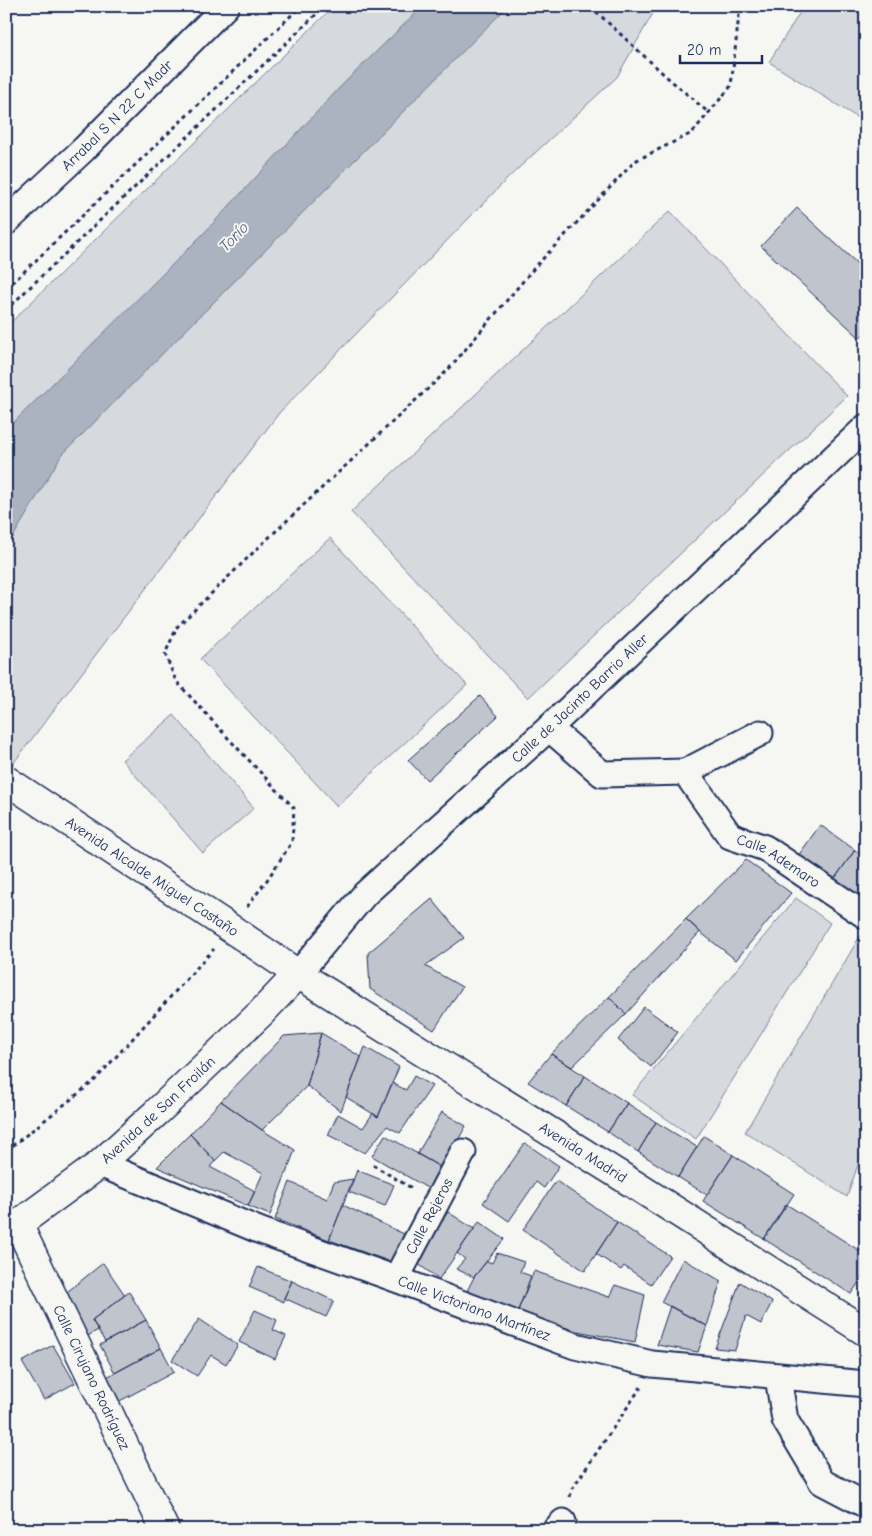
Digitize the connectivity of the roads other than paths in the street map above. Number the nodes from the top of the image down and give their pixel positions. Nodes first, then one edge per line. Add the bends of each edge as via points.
1 (226, 6) edge
2 (6, 222) edge
3 (865, 428) edge
4 (549, 728) junction
5 (760, 733) dead end
6 (685, 772) junction
7 (6, 780) edge
8 (866, 916) edge
9 (298, 974) junction
10 (463, 1152) dead end
11 (100, 1164) junction
12 (12, 1228) edge
13 (396, 1279) junction
14 (866, 1332) edge
15 (778, 1377) junction
16 (866, 1384) edge
17 (866, 1505) edge
18 (165, 1530) edge

1 - 2 street, Arrabal S N 22 C Madr via 84,149
3 - 4 street, Calle de Jacinto Barrio Aller
4 - 6 street via 602,774
4 - 9 street, Calle de Jacinto Barrio Aller via 365,894
5 - 6 street
6 - 8 street, Calle Ademaro via 730,836 765,848
7 - 9 main road, Avenida Alcalde Miguel Castaño, bridge
9 - 11 main road, Avenida de San Froilán via 261,1013
9 - 14 main road, Avenida Madrid
10 - 13 street, Calle Rejeros
11 - 12 main road, Avenida de San Froilán
11 - 13 street, Calle Victoriano Martínez via 261,1231
12 - 18 main road, Calle Cirujano Rodríguez
13 - 15 street, Calle Victoriano Martínez via 574,1346 652,1364
15 - 16 street, Calle Victoriano Martínez
15 - 17 street via 785,1420 822,1482

